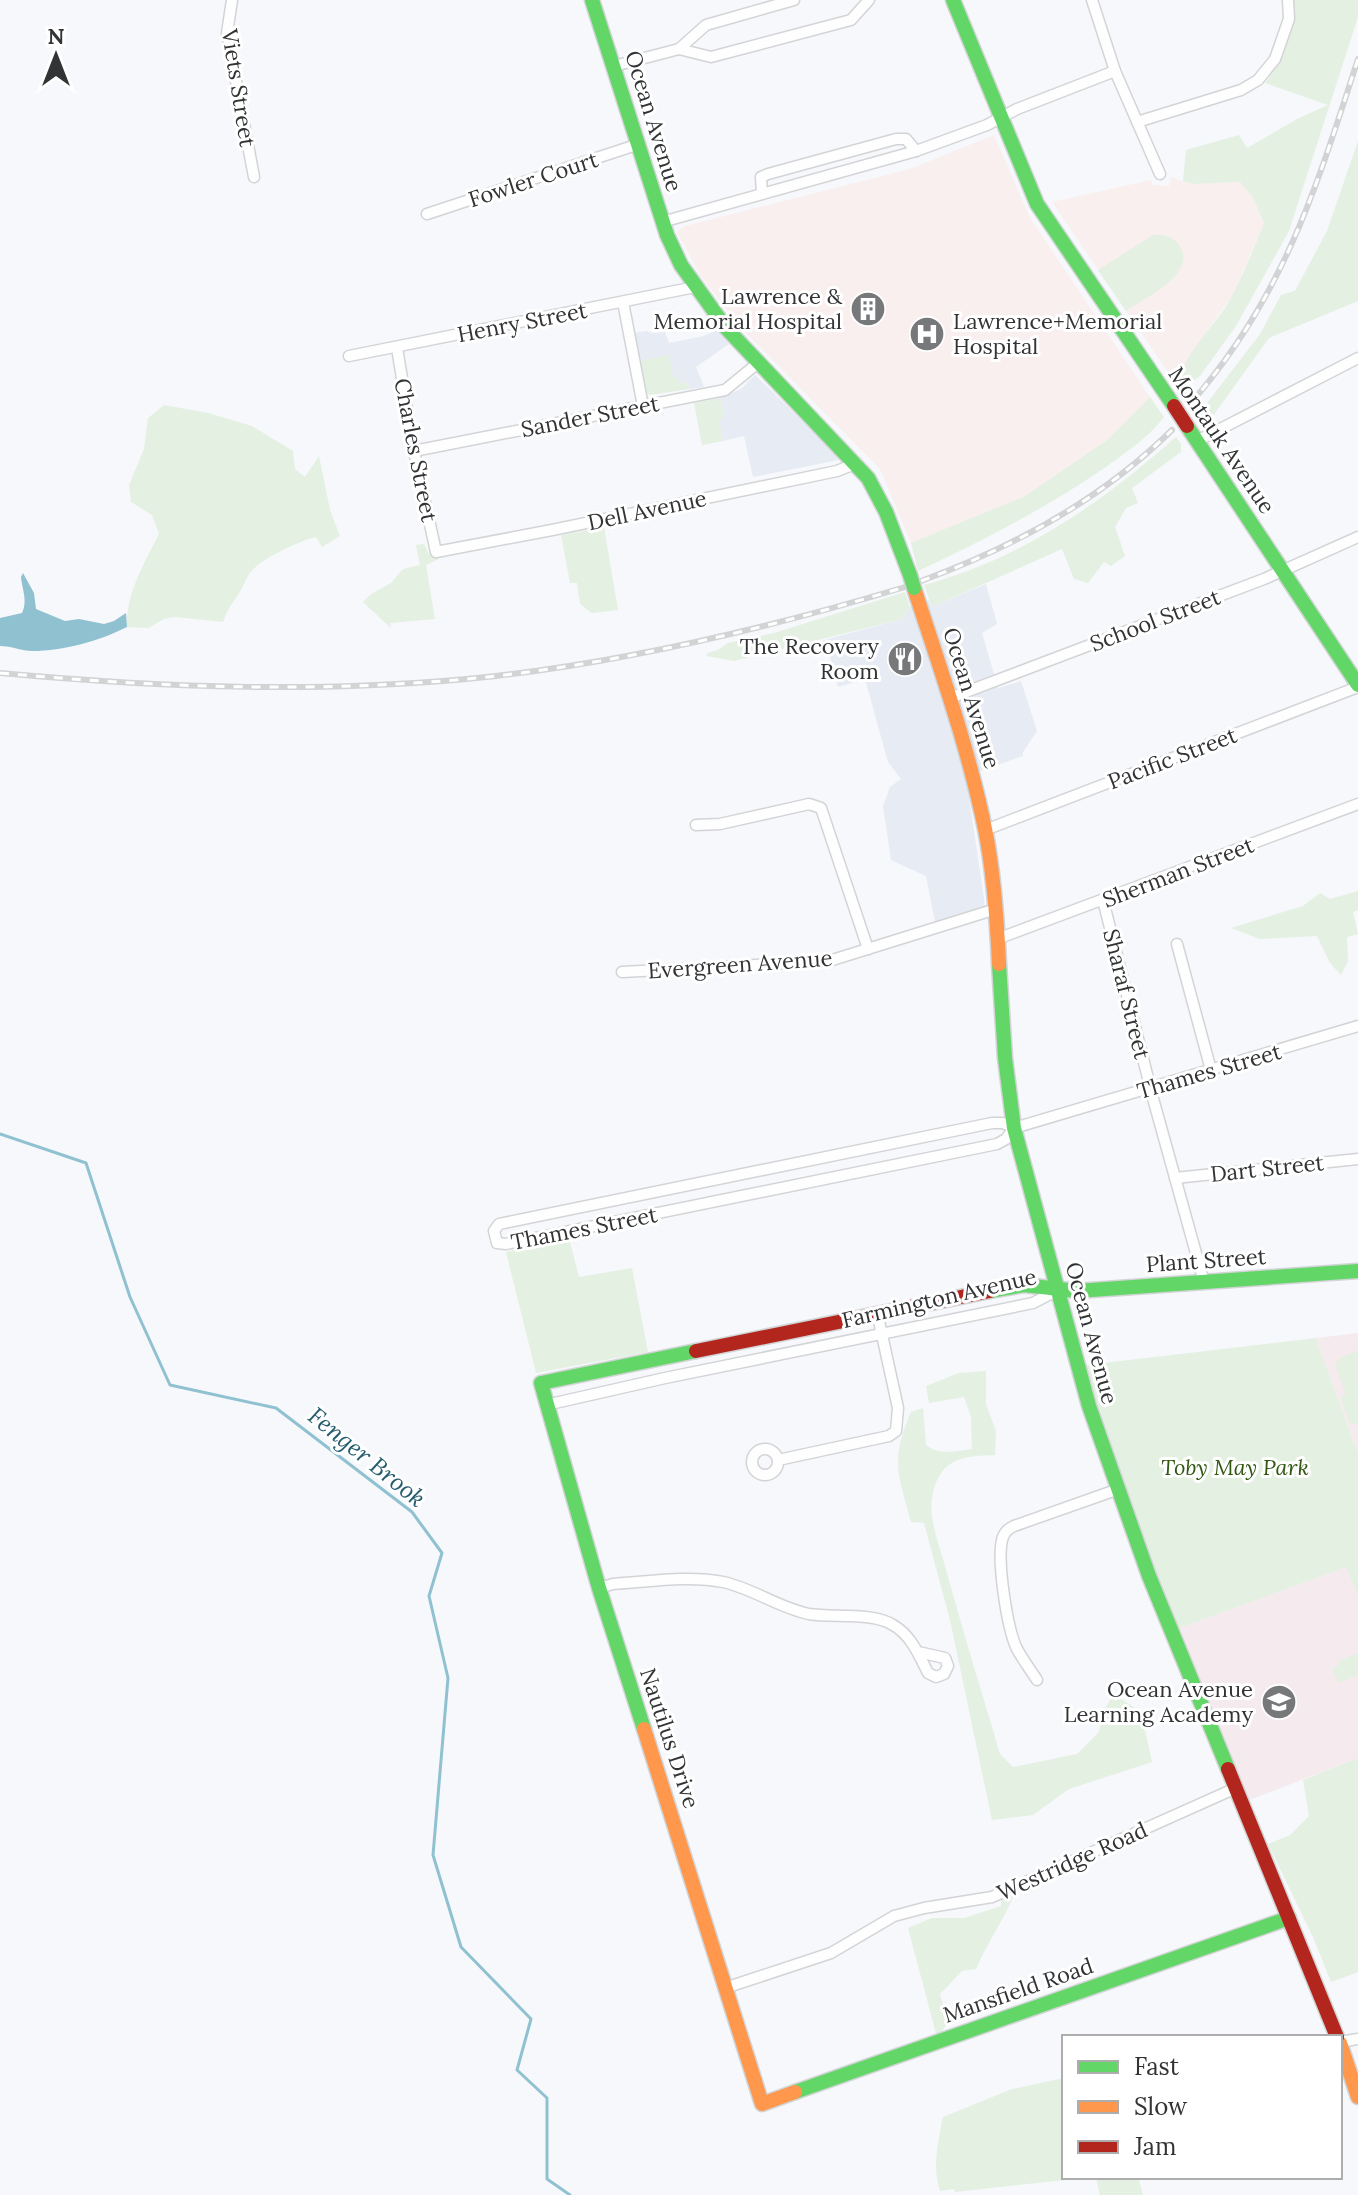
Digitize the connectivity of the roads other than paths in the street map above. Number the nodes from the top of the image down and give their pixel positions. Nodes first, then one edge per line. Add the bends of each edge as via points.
1 (232, 0) edge
2 (592, 0) edge
3 (794, 0) edge
4 (869, 0) edge
5 (953, 0) edge
6 (1092, 0) edge
7 (1288, 0) edge
8 (679, 49) junction
9 (614, 66) junction
10 (1115, 71) junction
11 (1002, 117) junction
12 (1137, 122) junction
13 (639, 144) junction
14 (916, 151) junction
15 (1160, 174) dead end
16 (254, 177) dead end
17 (762, 194) junction
18 (427, 214) dead end
19 (662, 222) junction
20 (695, 287) junction
21 (623, 302) junction
22 (397, 348) junction
23 (349, 356) dead end
24 (1358, 358) edge
25 (758, 363) junction
26 (643, 406) junction
27 (1197, 441) junction
28 (414, 451) junction
29 (857, 463) junction
30 (1358, 537) edge
31 (436, 552) joint
32 (1283, 571) junction
33 (1358, 686) edge
34 (950, 698) junction
35 (1358, 804) edge
36 (696, 825) dead end
37 (985, 830) junction
38 (1103, 900) junction
39 (996, 909) junction
40 (997, 939) junction
41 (1177, 944) dead end
42 (868, 949) junction
43 (622, 972) dead end
44 (1358, 1026) edge
45 (1211, 1070) junction
46 (1152, 1087) junction
47 (1014, 1128) junction
48 (869, 1148) junction
49 (1358, 1159) edge
50 (873, 1170) junction
51 (1175, 1178) junction
52 (671, 1190) junction
53 (676, 1210) junction
54 (1358, 1271) edge
55 (1204, 1282) junction
56 (1058, 1290) junction
57 (877, 1312) junction
58 (882, 1335) junction
59 (541, 1383) joint
60 (546, 1405) junction
61 (778, 1460) dead end
62 (1116, 1490) junction
63 (599, 1588) junction
64 (918, 1652) dead end
65 (1037, 1680) dead end
66 (1236, 1788) junction
67 (1289, 1918) junction
68 (725, 1988) junction
69 (1337, 2035) edge
70 (1342, 2050) edge
71 (1358, 2097) edge
72 (762, 2104) joint

1 - 16 street, Viets Street via 227,33
2 - 9 street, Ocean Avenue
3 - 8 street via 706,25
4 - 8 street via 851,20 711,57
5 - 11 street, Montauk Avenue
6 - 10 street
7 - 12 street via 1289,19 1275,59 1258,80
8 - 9 street
9 - 13 street, Ocean Avenue
10 - 11 street
10 - 12 street
11 - 14 street
11 - 27 street, Montauk Avenue, bridge via 1037,204
12 - 15 street
13 - 18 street, Fowler Court
13 - 19 street, Ocean Avenue
14 - 17 street
14 - 17 street via 906,139 896,139 768,174 761,177
17 - 19 street
19 - 20 street, Ocean Avenue
20 - 21 street, Henry Street
20 - 25 street, Ocean Avenue
21 - 22 street, Henry Street
21 - 26 street
22 - 23 street, Henry Street
22 - 28 street, Charles Street
24 - 27 street
25 - 26 street, Sander Street via 725,390
25 - 29 street, Ocean Avenue
26 - 28 street, Sander Street
27 - 32 street, Montauk Avenue
28 - 31 street, Charles Street
29 - 31 street, Dell Avenue
29 - 34 street, Ocean Avenue via 877,493
30 - 32 street, School Street
32 - 33 street, Montauk Avenue
32 - 34 street, School Street
33 - 37 street, Pacific Street
34 - 37 street, Ocean Avenue
35 - 38 street, Sherman Street
36 - 42 street via 817,806 825,816
37 - 39 street, Ocean Avenue
38 - 40 street, Sherman Street
38 - 46 street, Sharaf Street
39 - 40 street, Ocean Avenue
39 - 42 street, Evergreen Avenue
40 - 47 street, Ocean Avenue
41 - 45 street
42 - 43 street, Evergreen Avenue via 829,961
44 - 45 street, Thames Street
45 - 46 street, Thames Street
46 - 47 street, Thames Street
46 - 51 street, Sharaf Street
47 - 48 street, Thames Street via 992,1123
47 - 50 street, Thames Street via 997,1144
47 - 56 street, Ocean Avenue
48 - 50 street
48 - 52 street, Thames Street
49 - 51 street, Dart Street
50 - 53 street, Thames Street
51 - 55 street, Sharaf Street
52 - 53 street, Thames Street
52 - 53 street, Thames Street via 499,1224 495,1239 506,1244
54 - 55 street, Plant Street
55 - 56 street, Plant Street
56 - 57 street, Farmington Avenue via 1039,1284 1015,1286
56 - 58 street, Farmington Avenue via 1033,1303
56 - 62 street, Ocean Avenue
57 - 58 street
57 - 59 street, Farmington Avenue
58 - 60 street, Farmington Avenue
58 - 61 street via 898,1408 896,1431
59 - 60 street, Nautilus Drive
60 - 63 street, Nautilus Drive
62 - 65 street via 1014,1526 1004,1535 1008,1618 1015,1645
62 - 66 street, Ocean Avenue
63 - 64 street via 691,1580 726,1583 803,1613 890,1623
63 - 68 street, Nautilus Drive
66 - 67 street, Ocean Avenue
66 - 68 street, Westridge Road via 992,1897 894,1916 831,1953
67 - 69 street, Ocean Avenue
67 - 72 street, Mansfield Road
68 - 72 street, Nautilus Drive
70 - 71 street, Ocean Avenue

